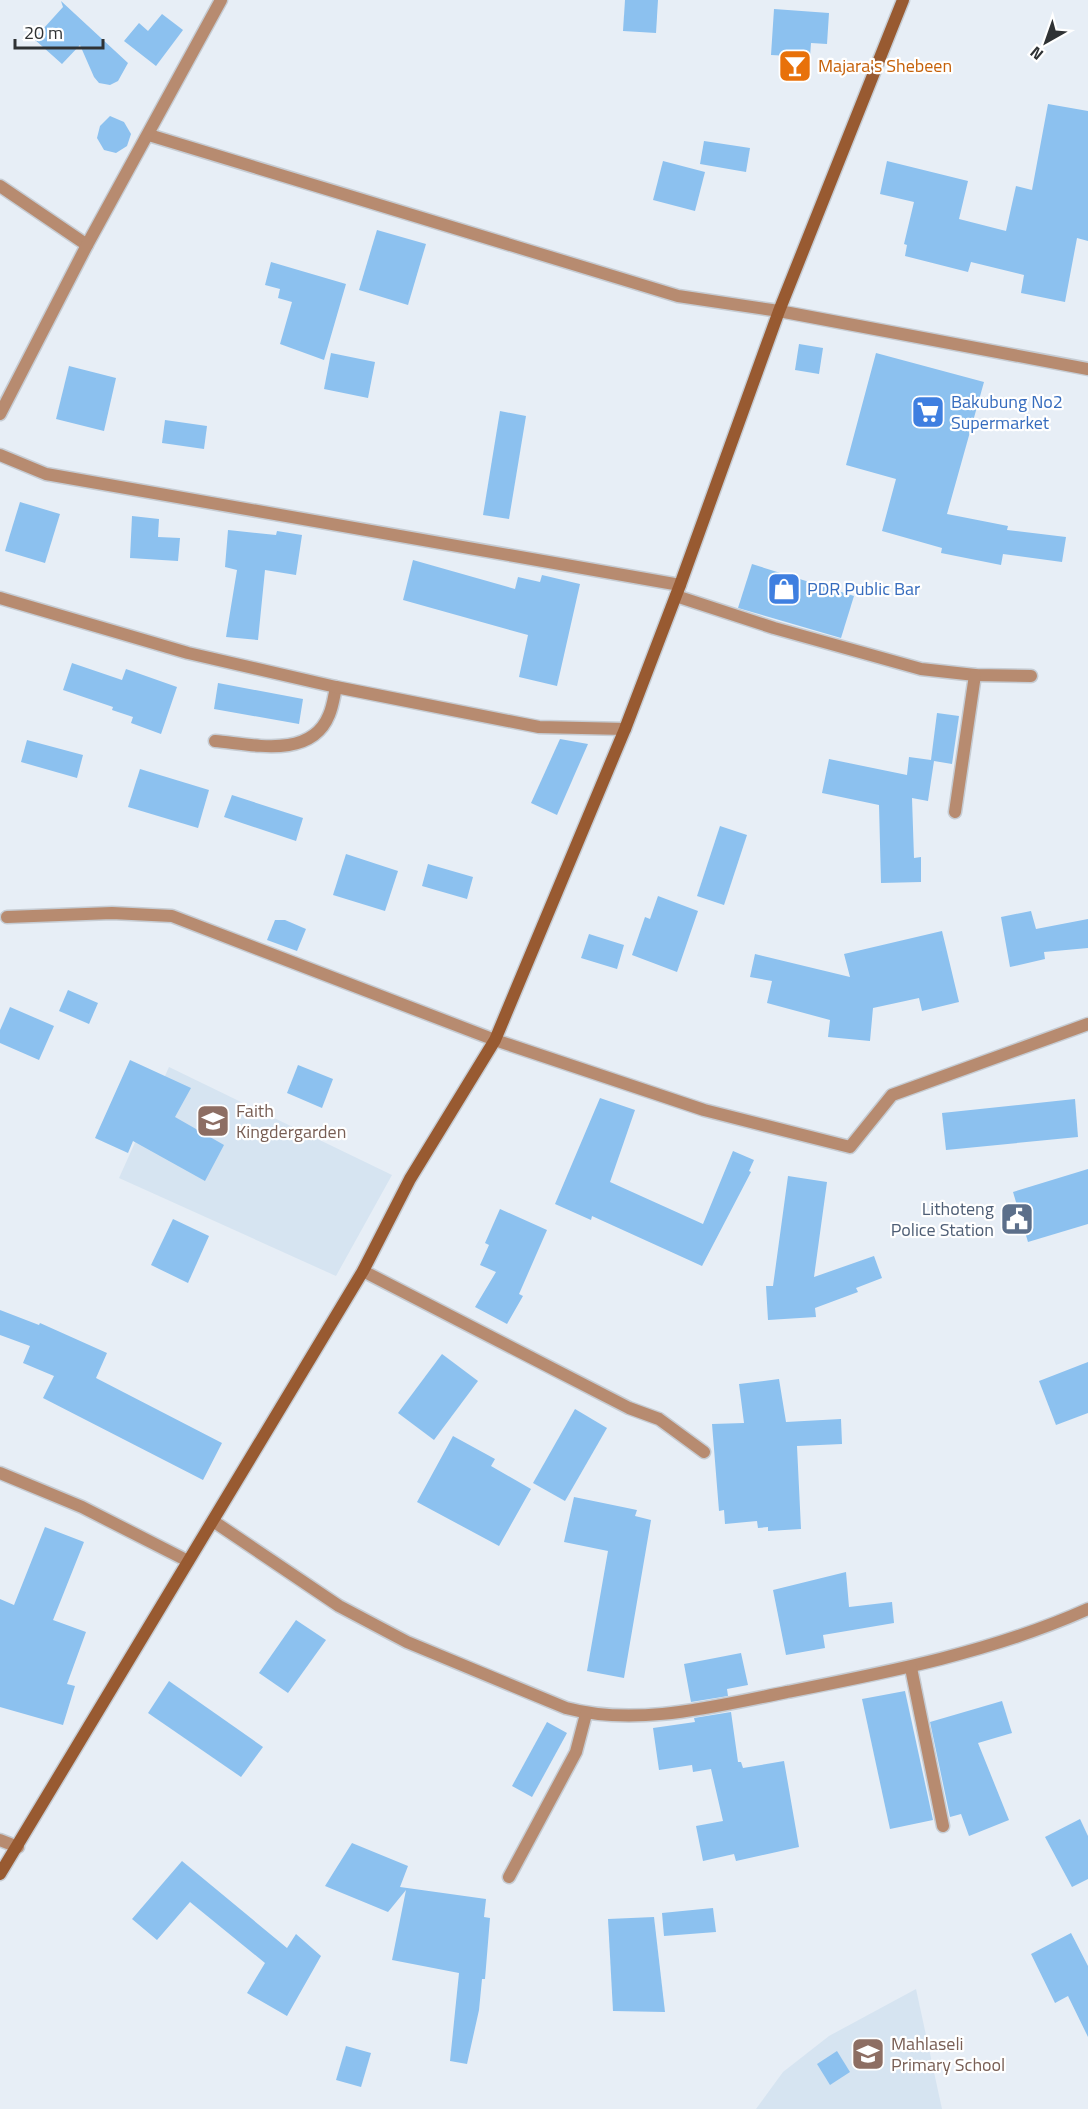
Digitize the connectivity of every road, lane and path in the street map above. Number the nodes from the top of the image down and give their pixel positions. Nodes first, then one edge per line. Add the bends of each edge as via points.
1 (221, 0) edge
2 (903, 0) edge
3 (149, 135) junction
4 (0, 186) edge
5 (87, 245) junction
6 (779, 311) junction
7 (1088, 369) edge
8 (0, 414) edge
9 (0, 455) edge
10 (678, 590) junction
11 (0, 598) edge
12 (975, 675) junction
13 (1031, 676) dead end
14 (336, 687) junction
15 (625, 729) junction
16 (215, 741) dead end
17 (955, 812) dead end
18 (7, 917) dead end
19 (1088, 1024) edge
20 (495, 1040) junction
21 (363, 1271) junction
22 (704, 1452) dead end
23 (0, 1473) edge
24 (213, 1521) junction
25 (188, 1561) junction
26 (1088, 1609) edge
27 (911, 1668) junction
28 (586, 1714) junction
29 (943, 1826) dead end
30 (0, 1840) edge
31 (18, 1847) junction
32 (0, 1874) edge
33 (509, 1877) dead end

1 - 3 street
2 - 6 main road
3 - 5 street
3 - 6 street via 678,296
4 - 5 street
5 - 8 street
6 - 7 street
6 - 10 main road
9 - 10 street via 46,474
10 - 12 street via 774,628 921,669
10 - 15 main road
11 - 14 street via 188,653
12 - 13 street
12 - 17 street
14 - 15 street via 539,727
14 - 16 street via 329,717 311,737 284,747
15 - 20 main road
18 - 20 street via 172,916
19 - 20 street via 892,1095 850,1147 704,1110
20 - 21 main road via 410,1179
21 - 22 street via 629,1408 659,1419
21 - 24 main road
23 - 25 street via 82,1507
24 - 25 main road
24 - 28 street via 339,1606 407,1642
25 - 31 main road
26 - 27 street via 1044,1629
27 - 28 street via 702,1709
27 - 29 street
28 - 33 street via 576,1752
30 - 31 street
31 - 32 main road

